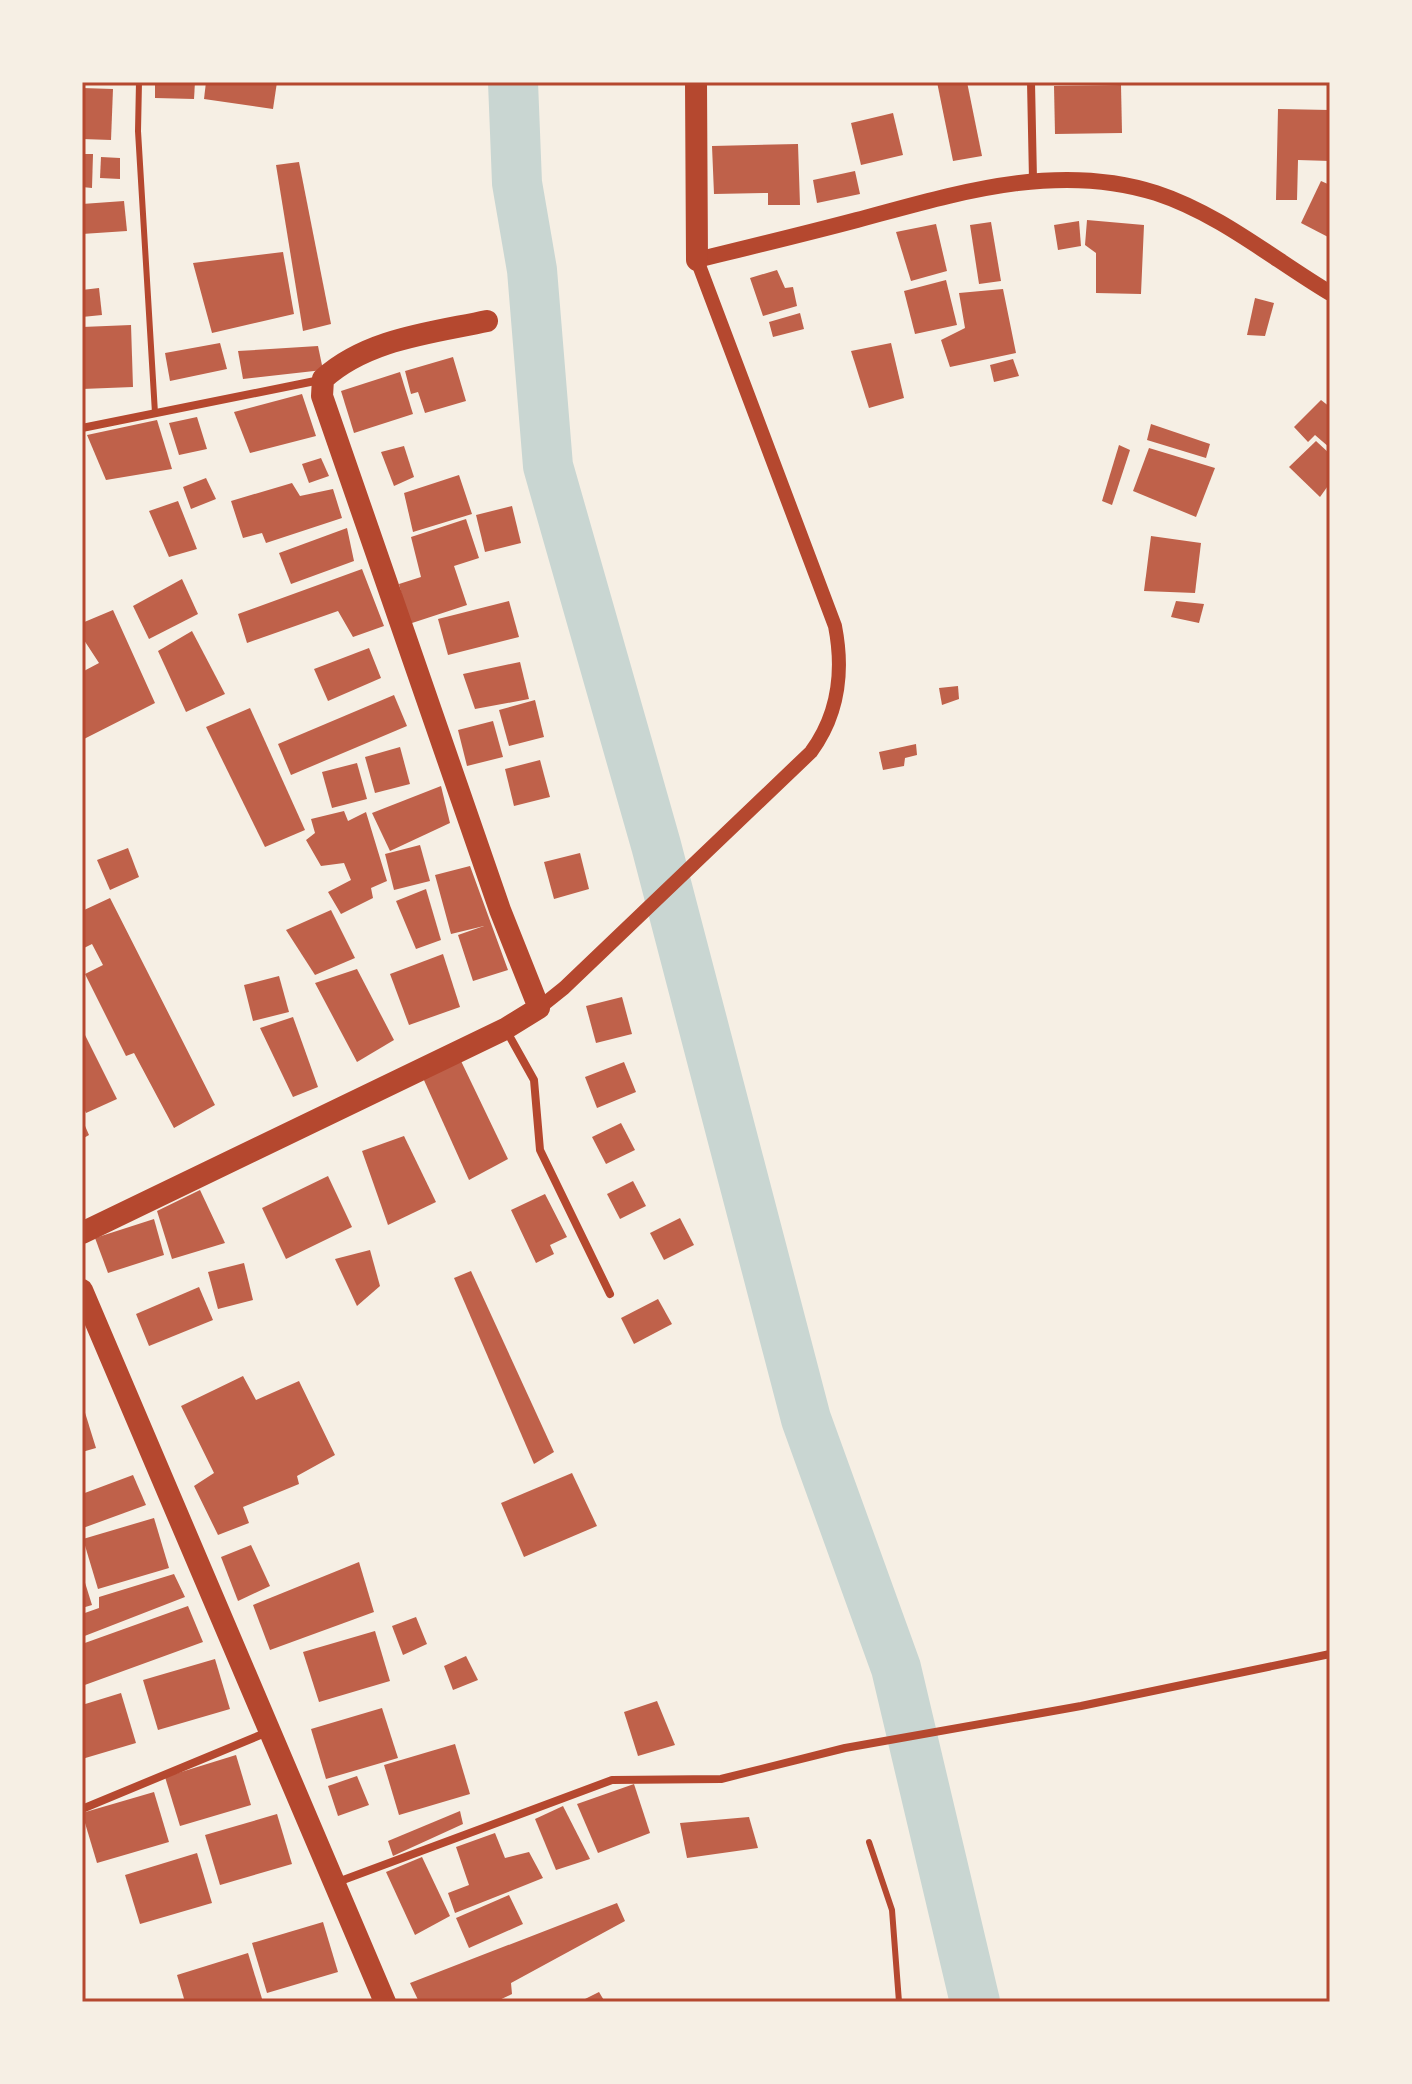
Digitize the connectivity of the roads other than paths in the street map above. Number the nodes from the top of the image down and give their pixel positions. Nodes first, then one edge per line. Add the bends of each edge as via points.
1 (139, 82) edge
2 (696, 82) edge
3 (1031, 82) edge
4 (1033, 180) junction
5 (697, 260) junction
6 (1330, 293) edge
7 (487, 321) dead end
8 (323, 379) junction
9 (155, 413) junction
10 (82, 428) edge
11 (539, 1008) junction
12 (505, 1029) junction
13 (82, 1233) edge
14 (82, 1290) edge
15 (610, 1294) dead end
16 (1330, 1654) edge
17 (270, 1731) junction
18 (82, 1809) edge
19 (869, 1842) dead end
20 (334, 1883) junction
21 (385, 2002) edge
22 (899, 2002) edge

1 - 9 lane
2 - 5 highway
3 - 4 street
4 - 5 main road
4 - 6 main road via 1096,181 1158,194 1207,215
5 - 11 street via 835,626 840,680 824,733 776,787
7 - 8 highway via 374,348 344,361
8 - 9 street
8 - 11 highway via 322,396 500,910
9 - 10 street
11 - 12 highway
12 - 13 highway
12 - 15 street via 534,1080 540,1150
14 - 17 highway
16 - 20 street via 845,1748 721,1779 612,1780
17 - 18 street
17 - 20 highway
19 - 22 lane via 892,1910
20 - 21 highway

